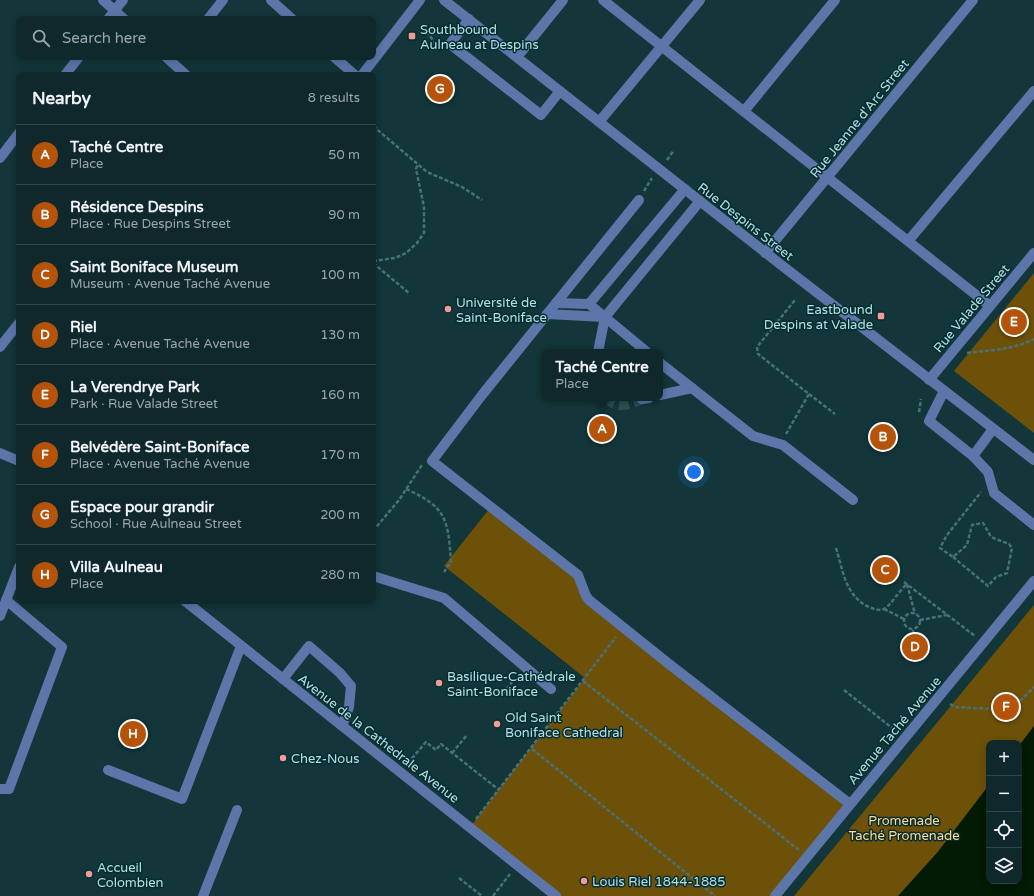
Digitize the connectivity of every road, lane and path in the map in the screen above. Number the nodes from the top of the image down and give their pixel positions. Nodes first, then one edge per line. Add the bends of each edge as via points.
1 (103, 0) edge
2 (123, 0) edge
3 (224, 0) edge
4 (272, 0) edge
5 (420, 0) edge
6 (444, 0) edge
7 (563, 0) edge
8 (603, 0) edge
9 (700, 0) edge
10 (835, 0) edge
11 (973, 0) edge
12 (112, 15) edge
13 (211, 16) edge
14 (289, 16) edge
15 (469, 19) junction
16 (661, 47) junction
17 (376, 57) edge
18 (517, 57) junction
19 (77, 60) edge
20 (173, 60) edge
21 (337, 60) edge
22 (374, 60) edge
23 (67, 72) edge
24 (183, 72) edge
25 (351, 72) edge
26 (364, 72) edge
27 (560, 91) junction
28 (1034, 91) edge
29 (745, 110) junction
30 (599, 122) junction
31 (376, 129) edge
32 (16, 137) edge
33 (0, 158) edge
34 (418, 164) junction
35 (828, 176) junction
36 (685, 189) junction
37 (482, 200) dead end
38 (638, 200) dead end
39 (700, 201) junction
40 (909, 240) junction
41 (765, 253) junction
42 (1034, 253) edge
43 (376, 261) edge
44 (376, 265) edge
45 (409, 293) dead end
46 (795, 300) dead end
47 (556, 303) junction
48 (589, 304) junction
49 (990, 306) junction
50 (547, 314) junction
51 (605, 317) junction
52 (16, 327) edge
53 (1034, 339) edge
54 (0, 347) edge
55 (599, 349) edge
56 (643, 349) edge
57 (943, 363) junction
58 (663, 365) edge
59 (929, 380) junction
60 (692, 388) junction
61 (944, 391) junction
62 (808, 394) junction
63 (663, 395) edge
64 (921, 399) dead end
65 (835, 414) dead end
66 (920, 415) dead end
67 (993, 429) junction
68 (780, 444) junction
69 (0, 453) edge
70 (973, 456) junction
71 (16, 460) edge
72 (1034, 460) edge
73 (432, 461) junction
74 (984, 488) dead end
75 (406, 489) junction
76 (853, 500) dead end
77 (1034, 525) edge
78 (376, 527) edge
79 (836, 548) dead end
80 (953, 557) junction
81 (444, 572) dead end
82 (16, 575) edge
83 (376, 577) edge
84 (1034, 581) edge
85 (905, 583) junction
86 (6, 600) junction
87 (189, 604) edge
88 (884, 609) junction
89 (915, 614) junction
90 (948, 615) junction
91 (0, 616) edge
92 (904, 619) junction
93 (920, 620) junction
94 (623, 628) junction
95 (913, 630) junction
96 (976, 636) dead end
97 (914, 640) dead end
98 (241, 646) junction
99 (283, 679) junction
100 (583, 681) junction
101 (512, 682) dead end
102 (1034, 687) edge
103 (551, 689) dead end
104 (844, 690) dead end
105 (503, 694) dead end
106 (950, 704) dead end
107 (342, 726) junction
108 (896, 732) dead end
109 (467, 735) dead end
110 (532, 749) junction
111 (452, 753) junction
112 (108, 770) dead end
113 (400, 772) junction
114 (0, 789) edge
115 (499, 790) junction
116 (850, 804) junction
117 (237, 810) dead end
118 (470, 827) junction
119 (807, 856) junction
120 (517, 865) junction
121 (460, 878) dead end
122 (204, 896) edge
123 (482, 896) edge
124 (493, 896) edge
125 (556, 896) edge
126 (715, 896) edge
127 (775, 896) edge

1 - 12 street
2 - 12 street
3 - 13 street
4 - 14 street
5 - 17 street
6 - 15 street, Rue Despins Street
7 - 18 street
8 - 16 street
9 - 16 street
10 - 29 street
11 - 35 street, Rue Jeanne d'Arc Street
15 - 18 street, Rue Despins Street
15 - 27 street via 450,44 541,115
16 - 29 street
16 - 30 street
18 - 27 street, Rue Despins Street
19 - 23 street
20 - 24 street
21 - 25 street
22 - 26 street
27 - 30 street, Rue Despins Street
28 - 40 street
29 - 35 street
30 - 36 street, Rue Despins Street
31 - 34 path
32 - 33 street
34 - 37 path via 427,172 462,186
34 - 43 path via 416,169 424,207 424,232 406,253
35 - 40 street
35 - 41 street, Rue Jeanne d'Arc Street
36 - 39 street, Rue Despins Street
36 - 48 street
38 - 47 street
39 - 41 street, Rue Despins Street
39 - 51 street
40 - 49 street
41 - 59 street, Rue Despins Street
42 - 49 street, Rue Valade Street
44 - 45 path
46 - 62 path via 757,347 758,354
47 - 48 street
47 - 50 street
48 - 51 street
49 - 57 street, Rue Valade Street
50 - 51 street
50 - 73 street
51 - 55 street
51 - 56 street
52 - 54 street
53 - 57 path via 1003,350 961,354
57 - 59 street, Rue Valade Street
58 - 60 street
59 - 61 street, Rue Despins Street
60 - 63 street
60 - 68 street via 753,436
61 - 67 street, Rue Despins Street
61 - 70 street via 930,421
62 - 65 path
62 - 68 path
64 - 66 path via 918,408
67 - 70 street
67 - 72 street, Rue Despins Street
68 - 76 street
69 - 71 street
70 - 77 street via 988,472 994,493
73 - 75 path via 423,464
73 - 94 street via 578,575 586,596
74 - 80 path via 947,535 940,548
75 - 78 path
75 - 81 path via 422,496 439,511 448,526 451,562
79 - 88 path via 847,588 864,605 876,610
80 - 80 path via 967,545 972,525 977,524 983,524 991,537 1009,544 1012,548 1007,573 996,577 988,586
82 - 86 street
83 - 103 street via 444,598
84 - 116 street, Avenue Taché Avenue
85 - 88 path
85 - 89 path
85 - 90 path
86 - 91 street
86 - 114 street via 62,647 9,789
87 - 98 street, Avenue de la Cathedrale Avenue
88 - 92 path
89 - 92 path via 909,614
89 - 93 path
90 - 93 path
90 - 96 path
92 - 95 path via 905,627
93 - 95 path
94 - 100 path
94 - 116 street
95 - 97 path
98 - 99 street, Avenue de la Cathedrale Avenue
98 - 112 street via 182,799
99 - 107 street, Avenue de la Cathedrale Avenue
99 - 107 street via 309,646 351,686 349,707
100 - 110 path
100 - 119 path
101 - 105 path
102 - 106 path via 1021,700 992,710 955,707
104 - 108 path
107 - 113 street, Avenue de la Cathedrale Avenue
109 - 111 path
110 - 115 path
110 - 126 path
111 - 113 path via 441,744 436,750 426,742
111 - 115 path
113 - 118 street, Avenue de la Cathedrale Avenue
115 - 118 path
116 - 119 street, Avenue Taché Avenue
117 - 122 street
118 - 120 street, Avenue de la Cathedrale Avenue
119 - 127 street, Avenue Taché Avenue
120 - 124 path
120 - 125 street, Avenue de la Cathedrale Avenue
121 - 123 path

